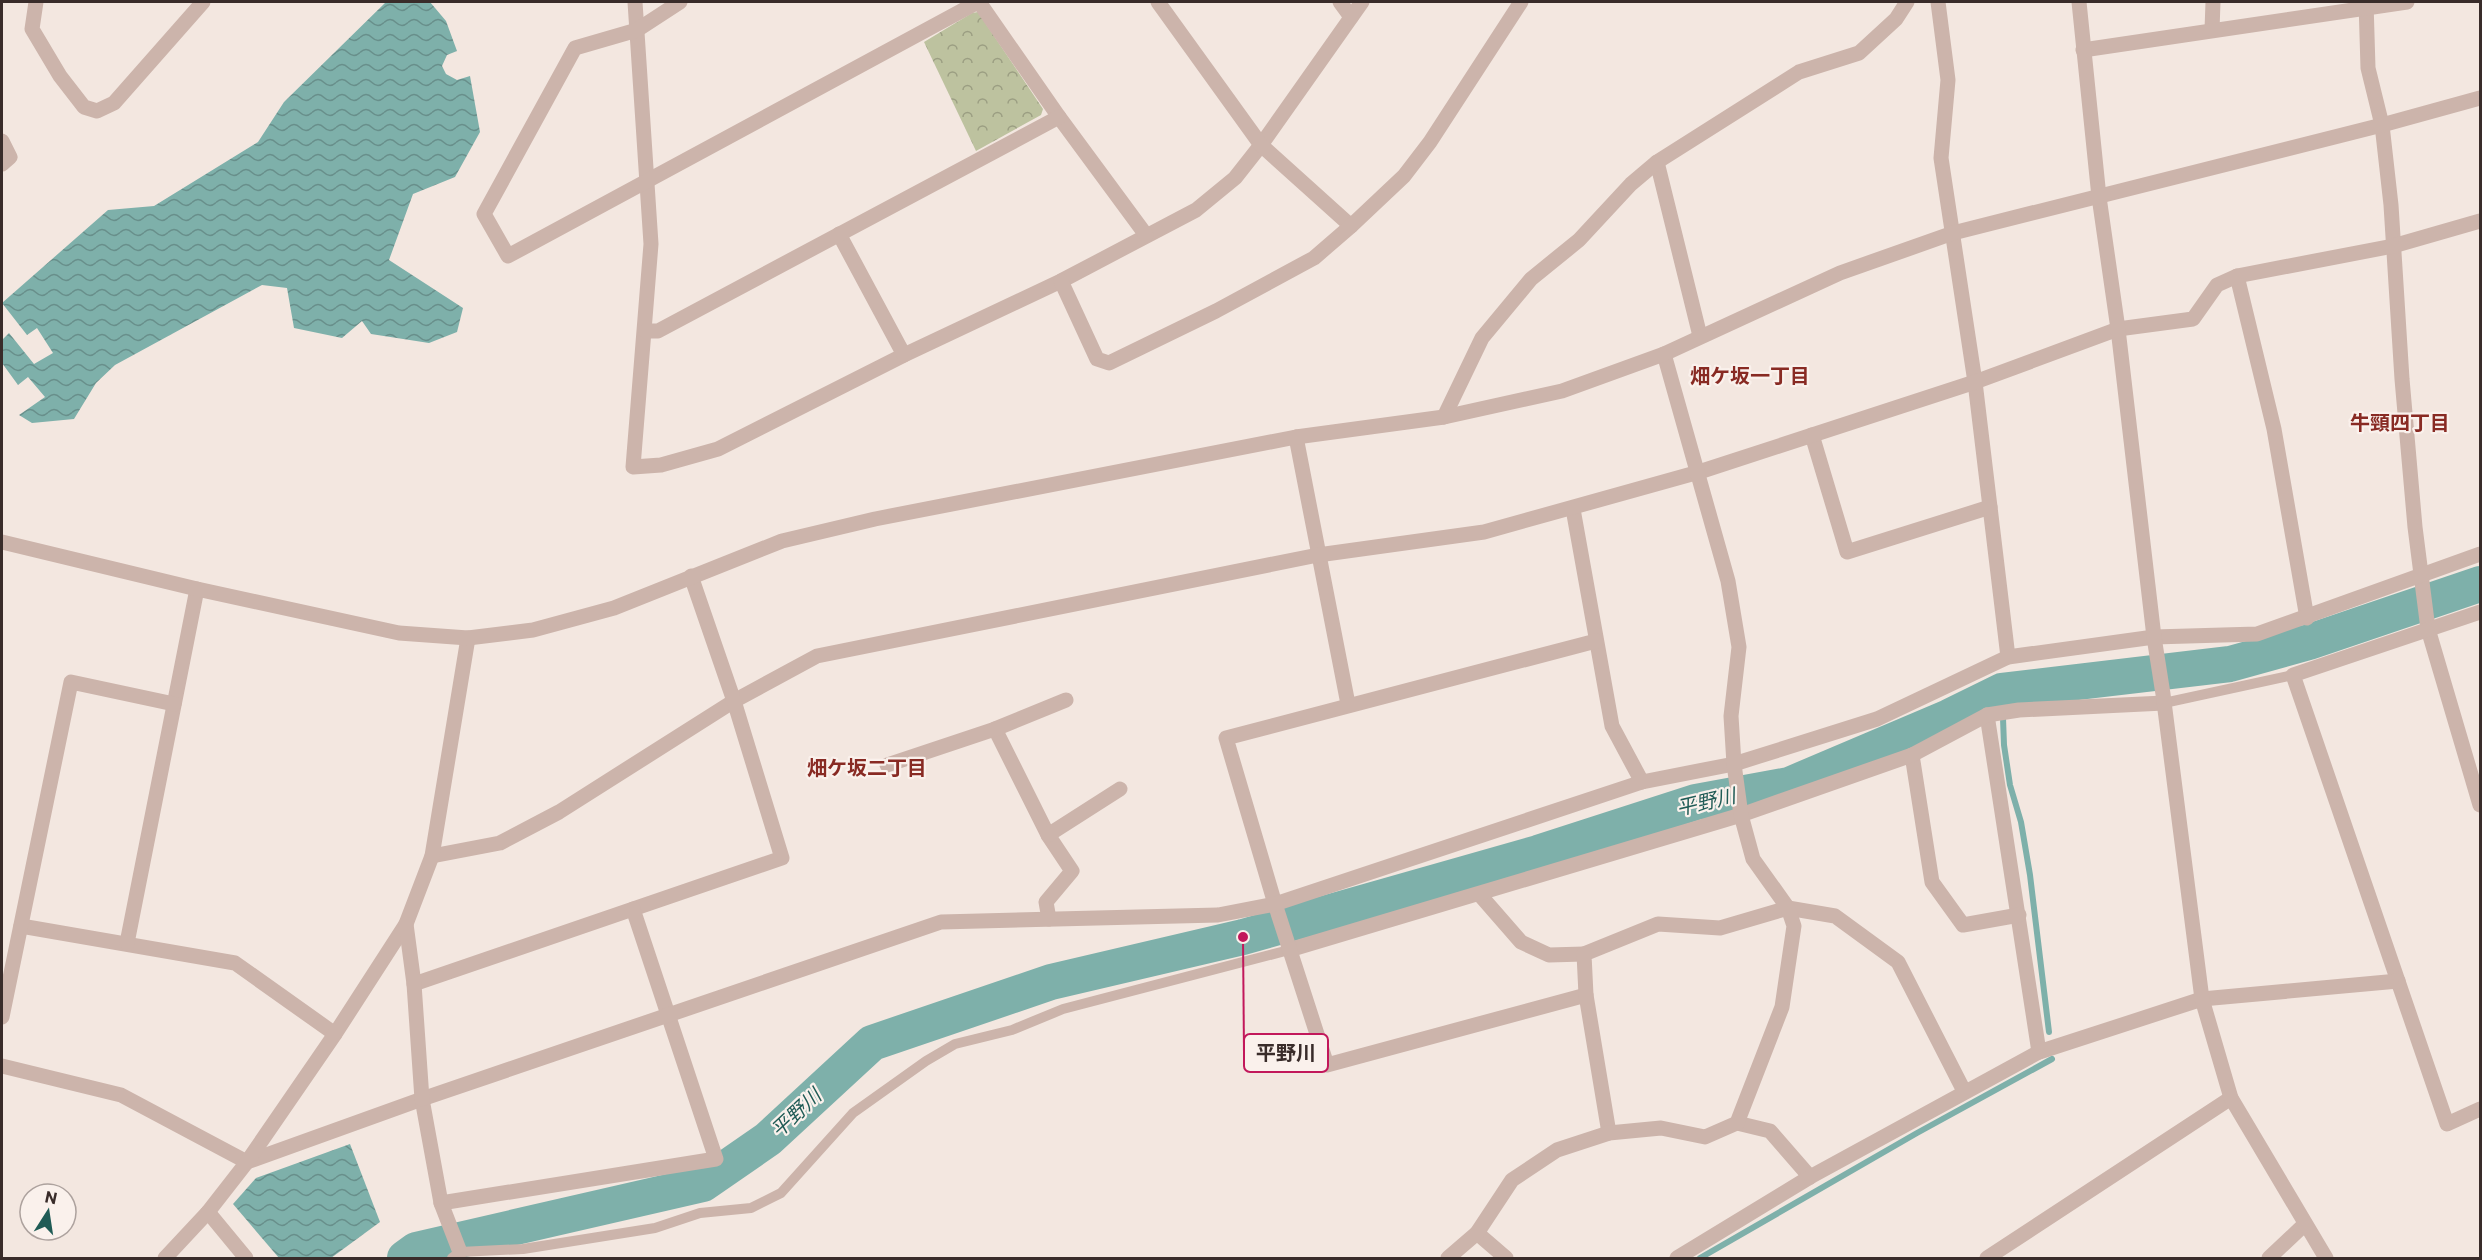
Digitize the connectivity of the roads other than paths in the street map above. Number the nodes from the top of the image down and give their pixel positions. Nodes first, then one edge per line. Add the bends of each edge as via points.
1 (36, 2) edge
2 (203, 2) edge
3 (635, 2) edge
4 (680, 2) edge
5 (979, 2) edge
6 (1158, 2) edge
7 (1340, 2) edge
8 (1362, 2) edge
9 (1521, 2) edge
10 (1907, 2) edge
11 (1938, 2) edge
12 (2079, 2) edge
13 (2212, 2) edge
14 (2407, 2) edge
15 (2366, 5) edge
16 (1351, 17) junction
17 (637, 30) junction
18 (2212, 30) junction
19 (2083, 50) junction
20 (2479, 102) edge
21 (1059, 117) junction
22 (2382, 125) junction
23 (2, 141) edge
24 (1261, 145) junction
25 (1657, 162) junction
26 (2, 164) edge
27 (648, 182) junction
28 (2099, 197) junction
29 (2481, 221) edge
30 (1351, 226) junction
31 (1953, 233) junction
32 (839, 234) junction
33 (1146, 235) junction
34 (2393, 246) junction
35 (2237, 276) junction
36 (1061, 282) junction
37 (2118, 330) junction
38 (645, 331) junction
39 (1700, 336) junction
40 (1664, 354) junction
41 (904, 355) junction
42 (1975, 382) junction
43 (1444, 417) junction
44 (1812, 435) junction
45 (1296, 436) junction
46 (1699, 472) junction
47 (1990, 507) junction
48 (1572, 509) junction
49 (2, 542) edge
50 (1318, 555) junction
51 (2481, 555) edge
52 (691, 576) junction
53 (2422, 576) junction
54 (197, 589) junction
55 (2481, 612) edge
56 (2307, 618) junction
57 (2428, 629) junction
58 (468, 638) junction
59 (1596, 641) junction
60 (2154, 642) junction
61 (2008, 657) junction
62 (2293, 675) junction
63 (2164, 699) junction
64 (1066, 700) dead end
65 (735, 701) junction
66 (174, 704) junction
67 (1348, 704) junction
68 (1987, 715) junction
69 (995, 729) junction
70 (1912, 755) junction
71 (1734, 764) junction
72 (887, 765) dead end
73 (1642, 782) junction
74 (1120, 789) dead end
75 (2481, 805) edge
76 (1741, 815) junction
77 (1048, 835) junction
78 (432, 856) junction
79 (1480, 895) junction
80 (1275, 904) junction
81 (1788, 908) junction
82 (633, 909) junction
83 (2019, 915) junction
84 (1049, 920) junction
85 (406, 924) junction
86 (21, 926) junction
87 (127, 943) junction
88 (1289, 950) junction
89 (1584, 954) junction
90 (2398, 981) junction
91 (414, 984) junction
92 (1586, 995) junction
93 (2202, 999) junction
94 (667, 1015) junction
95 (2, 1017) edge
96 (335, 1034) junction
97 (2039, 1052) junction
98 (2, 1066) edge
99 (1964, 1091) junction
100 (2231, 1098) junction
101 (422, 1099) junction
102 (2481, 1108) edge
103 (1737, 1123) junction
104 (1609, 1133) junction
105 (247, 1162) junction
106 (1810, 1177) junction
107 (441, 1203) junction
108 (208, 1212) junction
109 (2305, 1224) junction
110 (1477, 1233) junction
111 (458, 1256) edge
112 (165, 1258) edge
113 (246, 1258) edge
114 (1448, 1258) edge
115 (1506, 1258) edge
116 (1677, 1258) edge
117 (1987, 1258) edge
118 (2269, 1258) edge
119 (2326, 1258) edge

1 - 2 street via 32,29 84,107 98,111 114,103
3 - 17 street
4 - 17 street
5 - 21 street
5 - 27 street
6 - 24 street
7 - 16 street
8 - 16 street
9 - 30 street via 1430,142 1404,176
10 - 25 street via 1896,19 1859,53 1799,72
11 - 31 street via 1948,80 1941,158
12 - 19 street
13 - 18 street
14 - 15 street
15 - 18 street
15 - 22 street via 2368,68
16 - 24 street
17 - 27 street
17 - 27 street via 574,48 484,214 508,256
18 - 19 street
19 - 28 street
20 - 22 street
21 - 32 street
21 - 33 street
22 - 28 street
22 - 34 street
23 - 26 street via 10,157
24 - 30 street
24 - 33 street via 1235,178 1196,210
25 - 39 street
25 - 43 street via 1579,240 1531,279 1503,312 1482,338
27 - 38 street via 651,244
28 - 31 street
28 - 37 street
29 - 34 street
30 - 36 street via 1314,258 1109,363 1097,359
31 - 39 street via 1840,273
31 - 42 street
32 - 38 street via 658,331
32 - 41 street
33 - 36 street
34 - 35 street
34 - 53 street
35 - 37 street via 2217,285 2193,319
35 - 56 street via 2274,429
36 - 41 street
37 - 42 street
37 - 60 street
38 - 41 street via 633,467 661,465 718,449
39 - 40 street
40 - 43 street via 1562,391
40 - 46 street
42 - 44 street
42 - 47 street
43 - 45 street
44 - 46 street
44 - 47 street via 1847,552
45 - 50 street
45 - 52 street via 875,519 782,541
46 - 48 street
46 - 71 street via 1728,581 1739,647 1731,716
47 - 61 street
48 - 50 street via 1484,532
48 - 59 street
49 - 54 street
50 - 65 street via 817,656
50 - 67 street
51 - 53 street
52 - 58 street via 614,608 544,627
52 - 65 street
53 - 56 street
53 - 57 street
54 - 58 street via 399,633
54 - 66 street
55 - 57 street
56 - 60 street via 2258,634
57 - 62 street
57 - 75 street
58 - 78 street
59 - 67 street
59 - 73 street via 1612,726
60 - 61 street
60 - 63 street
61 - 71 street via 1877,719
62 - 63 lane
62 - 90 street
63 - 68 street
63 - 93 street
64 - 69 street
65 - 78 street via 560,812 500,843
65 - 82 street via 782,858
66 - 86 street via 71,682
66 - 87 street
67 - 80 street via 1226,738
68 - 70 street
68 - 83 street
69 - 72 street
69 - 77 street
70 - 76 street
70 - 83 street via 1932,882 1963,925
71 - 73 street
71 - 76 street
73 - 80 street
74 - 77 street
76 - 79 street
76 - 81 street via 1753,859
77 - 84 street via 1072,871 1046,902
78 - 85 street
79 - 88 street
79 - 89 street via 1521,942 1549,954
80 - 84 street via 1218,915
80 - 88 street
81 - 89 street via 1720,928 1658,924
81 - 99 street via 1836,916 1898,962
81 - 103 street via 1794,926 1782,1007
82 - 91 street
82 - 94 street
83 - 97 street
84 - 94 street via 941,922
85 - 91 street
85 - 96 street
86 - 87 street
86 - 95 street
87 - 96 street via 235,963
88 - 92 street via 1327,1065
88 - 111 lane via 1064,1009 1012,1030 955,1044 853,1113 781,1193 751,1208 699,1214 655,1228
89 - 92 street
90 - 93 street
90 - 102 street via 2447,1124
91 - 101 street
92 - 104 street
93 - 97 street
93 - 100 street
94 - 101 street
94 - 107 street via 716,1159
96 - 105 street
97 - 99 street
98 - 105 street via 121,1095
99 - 106 street
100 - 109 street
100 - 117 street
101 - 105 street
101 - 107 street
103 - 104 street via 1705,1137 1661,1128
103 - 106 street via 1770,1131
104 - 110 street via 1557,1150 1512,1180
105 - 108 street
106 - 116 street
107 - 111 street
108 - 112 street
108 - 113 street
109 - 118 street
109 - 119 street
110 - 114 street
110 - 115 street

